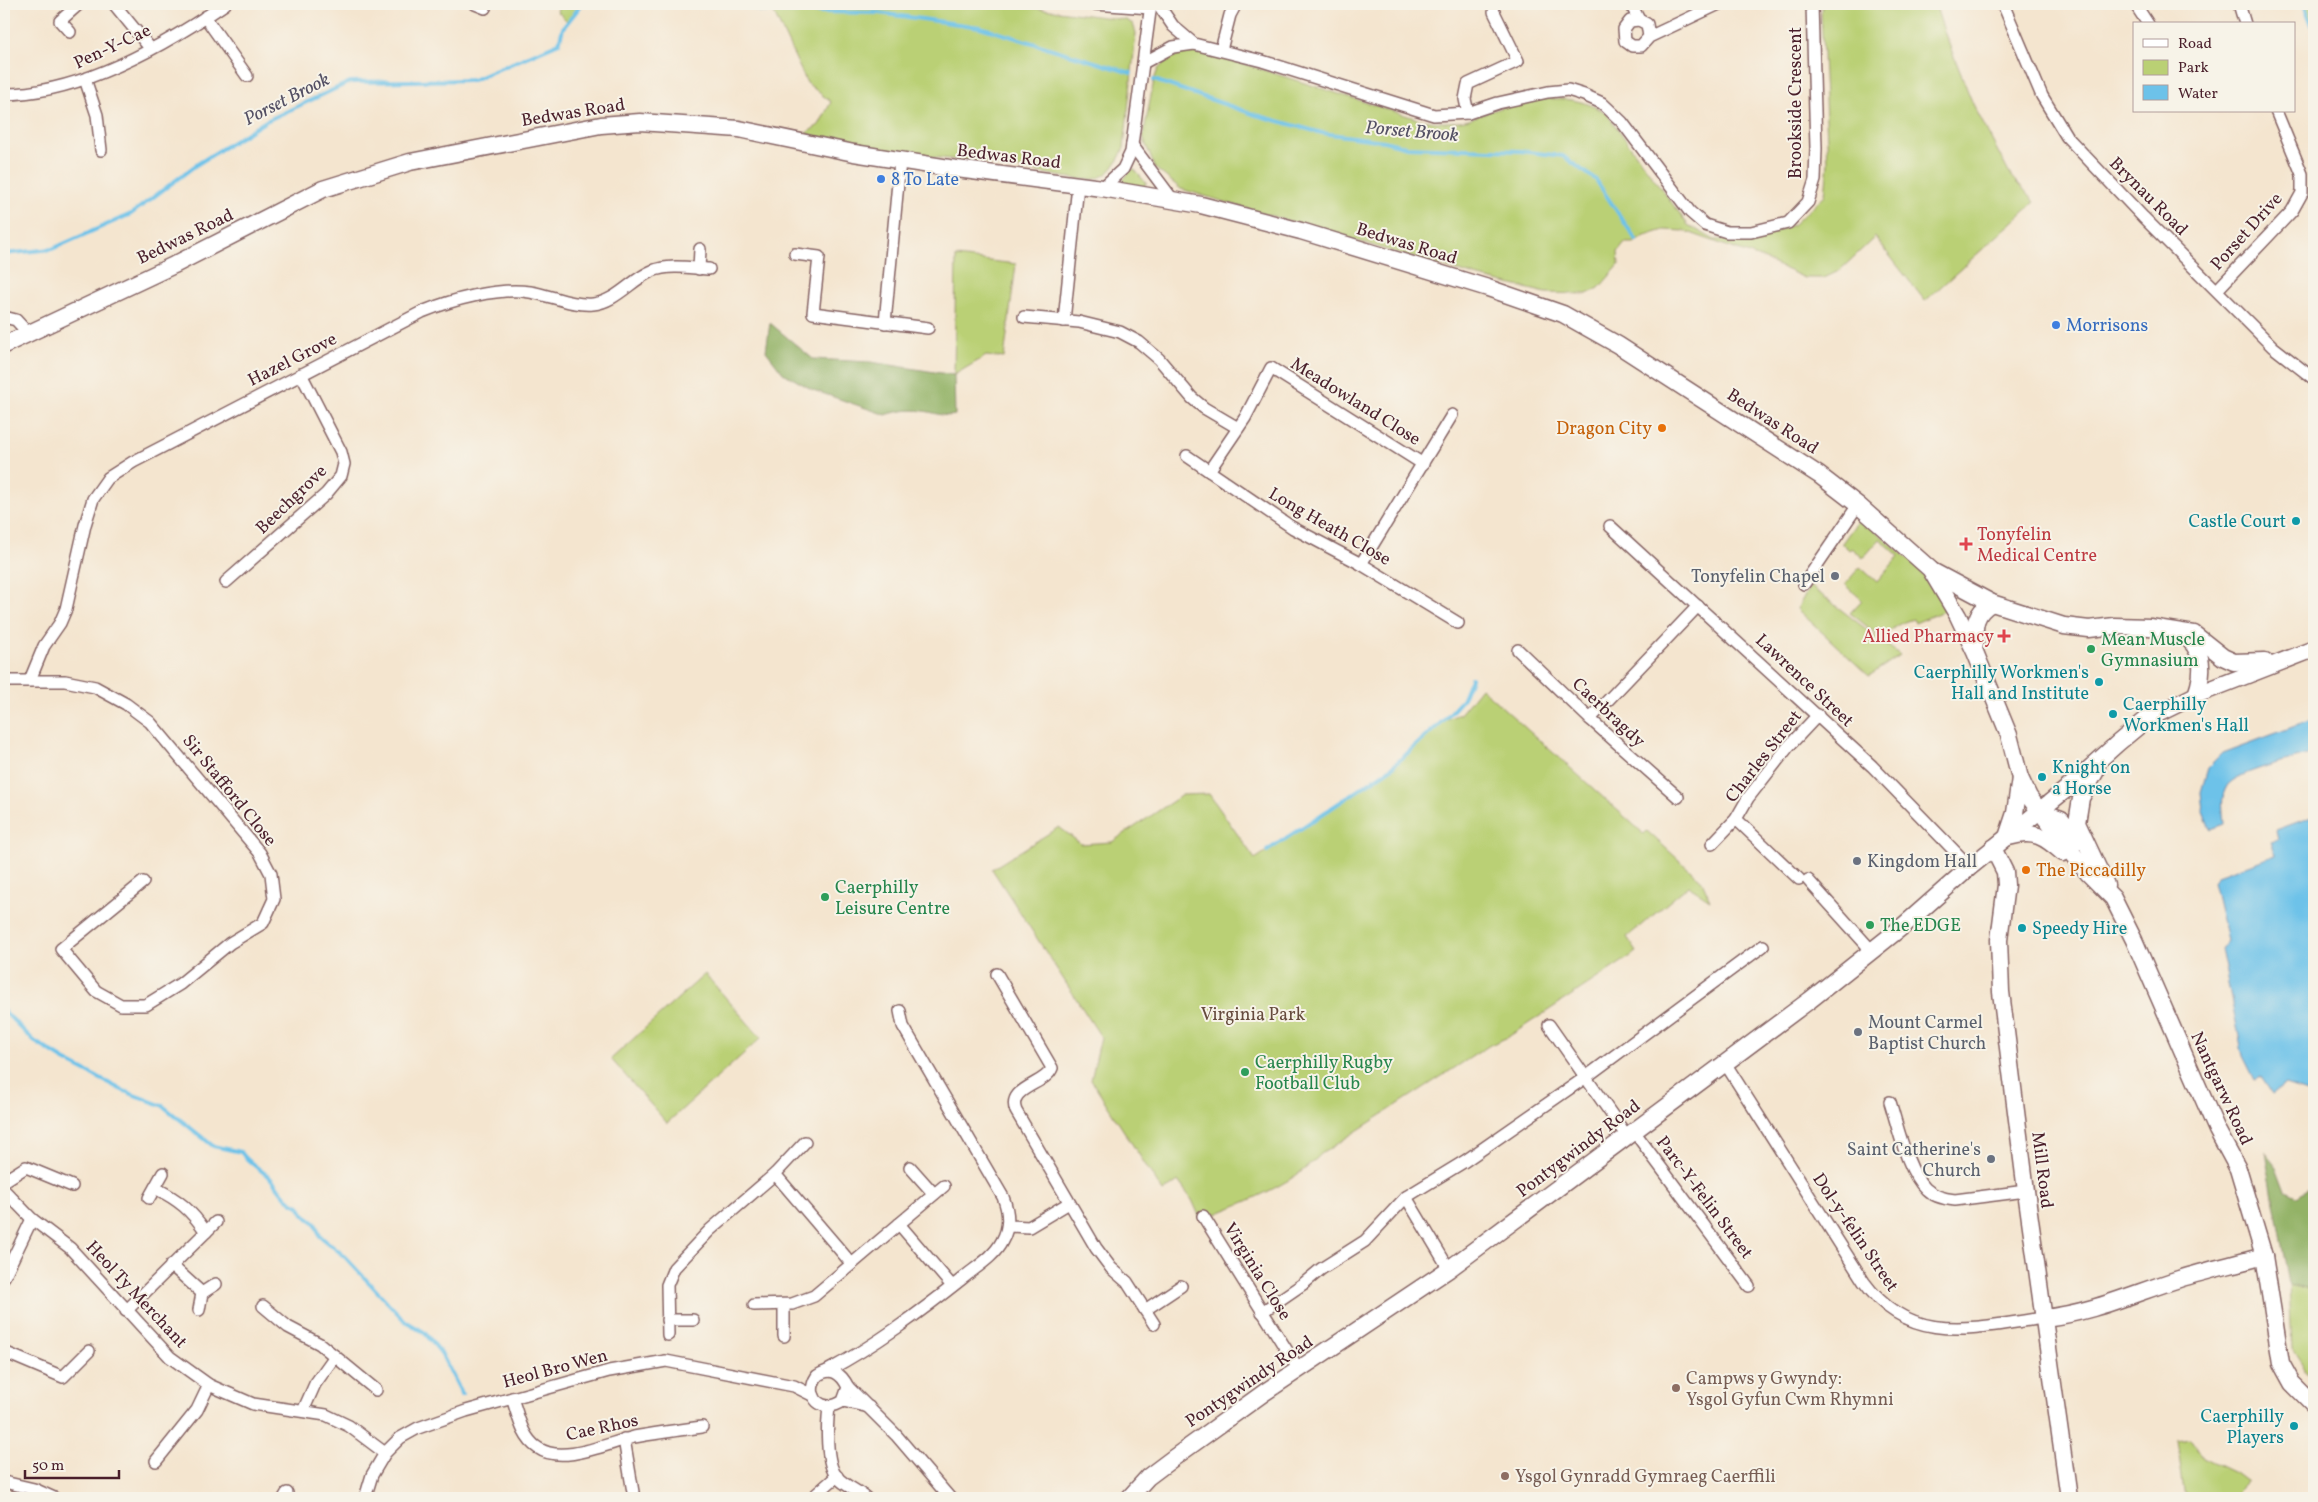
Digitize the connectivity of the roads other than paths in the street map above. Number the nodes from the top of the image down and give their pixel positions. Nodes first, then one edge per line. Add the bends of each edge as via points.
1 (79, 4) edge
2 (114, 4) edge
3 (225, 4) edge
4 (474, 4) edge
5 (486, 4) edge
6 (1095, 4) edge
7 (1236, 4) edge
8 (1631, 4) edge
9 (1719, 4) edge
10 (1812, 4) edge
11 (2003, 4) edge
12 (2135, 4) edge
13 (2239, 4) edge
14 (1153, 5) edge
15 (1494, 12) dead end
16 (205, 17) junction
17 (1639, 20) junction
18 (2147, 22) edge
19 (2245, 22) edge
20 (70, 32) dead end
21 (1649, 37) junction
22 (1194, 44) junction
23 (150, 48) junction
24 (1221, 50) junction
25 (1143, 63) junction
26 (247, 76) dead end
27 (85, 79) junction
28 (4, 94) edge
29 (2276, 112) edge
30 (1468, 113) junction
31 (1132, 145) junction
32 (101, 150) dead end
33 (900, 161) junction
34 (1078, 185) junction
35 (1102, 188) junction
36 (1173, 200) junction
37 (700, 249) dead end
38 (795, 254) dead end
39 (2217, 290) junction
40 (1024, 317) dead end
41 (4, 318) edge
42 (1064, 321) junction
43 (885, 323) junction
44 (928, 328) dead end
45 (28, 333) junction
46 (4, 345) edge
47 (301, 374) junction
48 (2314, 379) edge
49 (1452, 416) dead end
50 (1238, 428) junction
51 (1187, 456) dead end
52 (1423, 464) junction
53 (1209, 471) junction
54 (1858, 505) junction
55 (1610, 526) dead end
56 (1361, 564) junction
57 (1930, 570) junction
58 (226, 582) dead end
59 (1804, 584) dead end
60 (1992, 603) junction
61 (1698, 606) junction
62 (1458, 623) dead end
63 (2178, 632) junction
64 (2314, 649) edge
65 (1518, 650) dead end
66 (1975, 652) junction
67 (2285, 659) junction
68 (30, 680) junction
69 (4, 681) edge
70 (2196, 695) junction
71 (1818, 715) junction
72 (1590, 719) junction
73 (2104, 756) junction
74 (2020, 778) junction
75 (1678, 798) dead end
76 (2039, 811) junction
77 (1736, 819) junction
78 (2007, 837) junction
79 (1712, 844) dead end
80 (1993, 848) junction
81 (2090, 853) junction
82 (1970, 867) junction
83 (2088, 873) junction
84 (143, 882) dead end
85 (2113, 898) junction
86 (1763, 946) dead end
87 (1872, 951) junction
88 (997, 974) dead end
89 (900, 1011) dead end
90 (1549, 1025) dead end
91 (1725, 1063) junction
92 (1586, 1077) junction
93 (1890, 1102) dead end
94 (1630, 1132) junction
95 (805, 1142) dead end
96 (910, 1167) dead end
97 (163, 1173) dead end
98 (775, 1174) junction
99 (4, 1181) edge
100 (72, 1186) dead end
101 (944, 1186) dead end
102 (155, 1188) junction
103 (4, 1190) edge
104 (2026, 1191) junction
105 (934, 1194) junction
106 (1406, 1197) junction
107 (149, 1198) dead end
108 (1069, 1203) junction
109 (1203, 1216) dead end
110 (32, 1219) junction
111 (216, 1222) dead end
112 (899, 1224) junction
113 (1008, 1226) junction
114 (206, 1232) junction
115 (2264, 1256) junction
116 (851, 1263) junction
117 (171, 1265) junction
118 (1449, 1269) junction
119 (4, 1277) edge
120 (216, 1284) dead end
121 (952, 1286) junction
122 (1181, 1286) dead end
123 (1749, 1286) dead end
124 (202, 1293) junction
125 (784, 1304) junction
126 (754, 1305) dead end
127 (263, 1306) dead end
128 (199, 1310) dead end
129 (1146, 1310) junction
130 (126, 1311) junction
131 (1262, 1312) junction
132 (2044, 1318) junction
133 (667, 1320) junction
134 (693, 1320) dead end
135 (1154, 1324) dead end
136 (668, 1335) dead end
137 (784, 1336) dead end
138 (89, 1351) dead end
139 (4, 1352) edge
140 (862, 1352) junction
141 (335, 1356) junction
142 (1299, 1370) junction
143 (822, 1374) junction
144 (845, 1382) junction
145 (209, 1385) junction
146 (794, 1386) junction
147 (376, 1390) dead end
148 (814, 1396) junction
149 (512, 1398) junction
150 (843, 1401) junction
151 (2314, 1404) edge
152 (829, 1407) junction
153 (870, 1408) junction
154 (303, 1411) junction
155 (702, 1426) dead end
156 (624, 1439) junction
157 (385, 1453) junction
158 (156, 1461) dead end
159 (837, 1476) junction
160 (4, 1482) edge
161 (54, 1498) edge
162 (365, 1498) edge
163 (634, 1498) edge
164 (812, 1498) edge
165 (866, 1498) edge
166 (950, 1498) edge
167 (1129, 1498) edge
168 (2069, 1498) edge

1 - 20 street via 60,21
2 - 23 street
3 - 16 street, Pen-Y-Cae
4 - 5 street via 485,8
6 - 14 street
7 - 24 street
8 - 17 street
9 - 21 street
10 - 30 street, Brookside Crescent via 1815,180 1808,202 1788,223 1752,232 1727,232 1705,225 1690,212 1622,122 1602,103 1584,95 1568,90 1548,92
11 - 39 street, Brynau Road via 2042,96 2067,137
12 - 18 street
13 - 19 street
14 - 22 street
14 - 25 street
15 - 30 street via 1518,62 1468,84 1465,99
16 - 23 street, Pen-Y-Cae
16 - 26 street
17 - 21 street via 1649,28
17 - 21 street via 1626,24 1625,41 1632,46 1641,46
22 - 24 street
22 - 25 street via 1173,46
23 - 27 street, Pen-Y-Cae
24 - 30 street via 1434,115
25 - 31 street
27 - 28 street, Pen-Y-Cae via 38,92
27 - 32 street via 97,115
29 - 39 street, Porset Drive via 2302,174 2302,194 2292,211
31 - 35 street via 1128,162
31 - 36 street
33 - 34 main road, Bedwas Road
33 - 43 street
33 - 45 main road, Bedwas Road via 739,129 670,122 601,125 491,145 396,166 323,189 174,265
34 - 35 main road, Bedwas Road
34 - 42 street
35 - 36 main road, Bedwas Road
36 - 54 main road, Bedwas Road via 1302,231 1563,314 1618,345 1818,475
37 - 47 street, Hazel Grove via 704,269 661,268 651,271 608,300 594,304 527,292 448,301
38 - 43 street via 819,257 813,312
39 - 48 street, Brynau Road via 2273,347
40 - 42 street
41 - 45 street via 16,320
42 - 50 street via 1099,326 1139,342 1159,359 1192,398
43 - 44 street
45 - 46 main road, Bedwas Road
47 - 58 street, Beechgrove via 341,452 344,464 341,476 299,519
47 - 68 street, Hazel Grove via 108,478 93,499 66,609 44,646
49 - 52 street, Meadowland Close
50 - 52 street, Meadowland Close via 1271,368
50 - 53 street, Meadowland Close
51 - 53 street, Long Heath Close
52 - 56 street, Meadowland Close
53 - 56 street, Long Heath Close via 1292,528
54 - 57 main road, Bedwas Road
54 - 59 street
55 - 61 street, Lawrence Street
56 - 62 street, Long Heath Close
57 - 60 main road
57 - 66 main road
60 - 63 main road via 2076,628 2150,627
60 - 66 main road via 1978,615 1974,628
61 - 71 street, Lawrence Street
61 - 72 street
63 - 67 main road via 2194,634 2234,662
63 - 70 main road via 2190,639 2199,654 2202,670
64 - 67 main road
65 - 72 street, Caerbragdy
66 - 74 main road via 2009,735
67 - 70 main road, Pontygwindy Road
68 - 69 street, Sir Stafford Close
68 - 84 street, Sir Stafford Close via 65,680 95,687 150,722 260,853 271,874 274,899 263,923 230,943 180,984 146,1005 121,1005 96,991 61,949
70 - 73 main road, Pontygwindy Road via 2147,719
71 - 77 street, Charles Street via 1788,747 1748,798
71 - 82 street, Lawrence Street
72 - 75 street, Caerbragdy
73 - 76 main road, Pontygwindy Road
73 - 81 main road via 2080,798 2077,815 2079,830
74 - 76 main road, Nantgarw Road
74 - 78 main road via 2015,813
76 - 78 main road, Pontygwindy Road
76 - 81 main road via 2061,819
76 - 83 main road, Nantgarw Road
77 - 79 street, Charles Street
77 - 87 street, Charles Street via 1804,880
78 - 80 main road, Pontygwindy Road
78 - 83 main road via 2022,832 2035,834
80 - 82 main road, Pontygwindy Road
80 - 104 main road, Mill Road via 2005,872 1999,940 2001,992
81 - 85 main road
82 - 87 main road, Pontygwindy Road
83 - 85 main road, Nantgarw Road
85 - 115 main road, Nantgarw Road via 2217,1130 2238,1169
86 - 92 street
87 - 91 main road, Pontygwindy Road
88 - 108 street via 1051,1066 1049,1073 1017,1094 1014,1106
89 - 113 street via 903,1026 1003,1197
90 - 92 street, Parc-Y-Felin Street
91 - 94 main road, Pontygwindy Road
91 - 132 street, Dol-y-felin Street via 1864,1282 1888,1309 1901,1318 1945,1328
92 - 94 street, Parc-Y-Felin Street
92 - 106 street via 1466,1161
93 - 104 street via 1910,1161 1927,1190 1955,1200
94 - 118 main road, Pontygwindy Road
94 - 123 street, Parc-Y-Felin Street
95 - 98 street
96 - 105 street
97 - 102 street
98 - 116 street
98 - 133 street via 710,1230 674,1268 667,1285
99 - 100 street via 26,1167
101 - 105 street
102 - 107 street
102 - 114 street via 192,1212
103 - 110 street
104 - 132 main road, Mill Road
105 - 112 street
106 - 118 street
106 - 131 street via 1365,1241
108 - 113 street via 1029,1227
108 - 129 street via 1096,1248 1127,1282
109 - 131 street, Virginia Close
110 - 119 street
110 - 130 street, Heol Ty Merchant via 70,1248
111 - 114 street
112 - 116 street
112 - 121 street
113 - 121 street via 1002,1242 993,1253
114 - 117 street
115 - 132 main road via 2180,1279 2100,1307
115 - 151 main road, Nantgarw Road via 2281,1363 2292,1383
116 - 125 street via 814,1296
117 - 124 street
117 - 130 street
118 - 142 main road, Pontygwindy Road
120 - 124 street
121 - 140 street via 897,1330
122 - 129 street
124 - 128 street
125 - 126 street
125 - 137 street
127 - 141 street via 288,1327
129 - 135 street
130 - 145 street, Heol Ty Merchant via 170,1357
131 - 142 street, Virginia Close
132 - 168 main road, Mill Road
133 - 134 street
133 - 136 street
138 - 139 street via 63,1377
140 - 143 street
140 - 144 street
141 - 147 street
141 - 154 street via 315,1384
142 - 167 main road, Pontygwindy Road via 1148,1477
143 - 144 street via 838,1373
143 - 146 street
143 - 148 street via 813,1382
144 - 150 street
144 - 153 street
145 - 154 street, Heol Ty Merchant via 253,1404
145 - 158 street via 197,1410
146 - 148 street, Heol Bro Wen
146 - 149 street, Heol Bro Wen via 666,1361 609,1371
148 - 152 street, Heol Bro Wen via 820,1404
149 - 156 street, Cae Rhos via 528,1438 547,1453 572,1453
149 - 157 street, Heol Bro Wen via 466,1410 418,1428 400,1438
150 - 152 street
150 - 153 street
152 - 159 street via 828,1440
153 - 166 street
154 - 157 street, Heol Ty Merchant via 326,1415 349,1426
155 - 156 street, Cae Rhos
156 - 163 street
157 - 162 street, Heol Bro Wen via 372,1475
159 - 164 street
159 - 165 street
160 - 161 street

